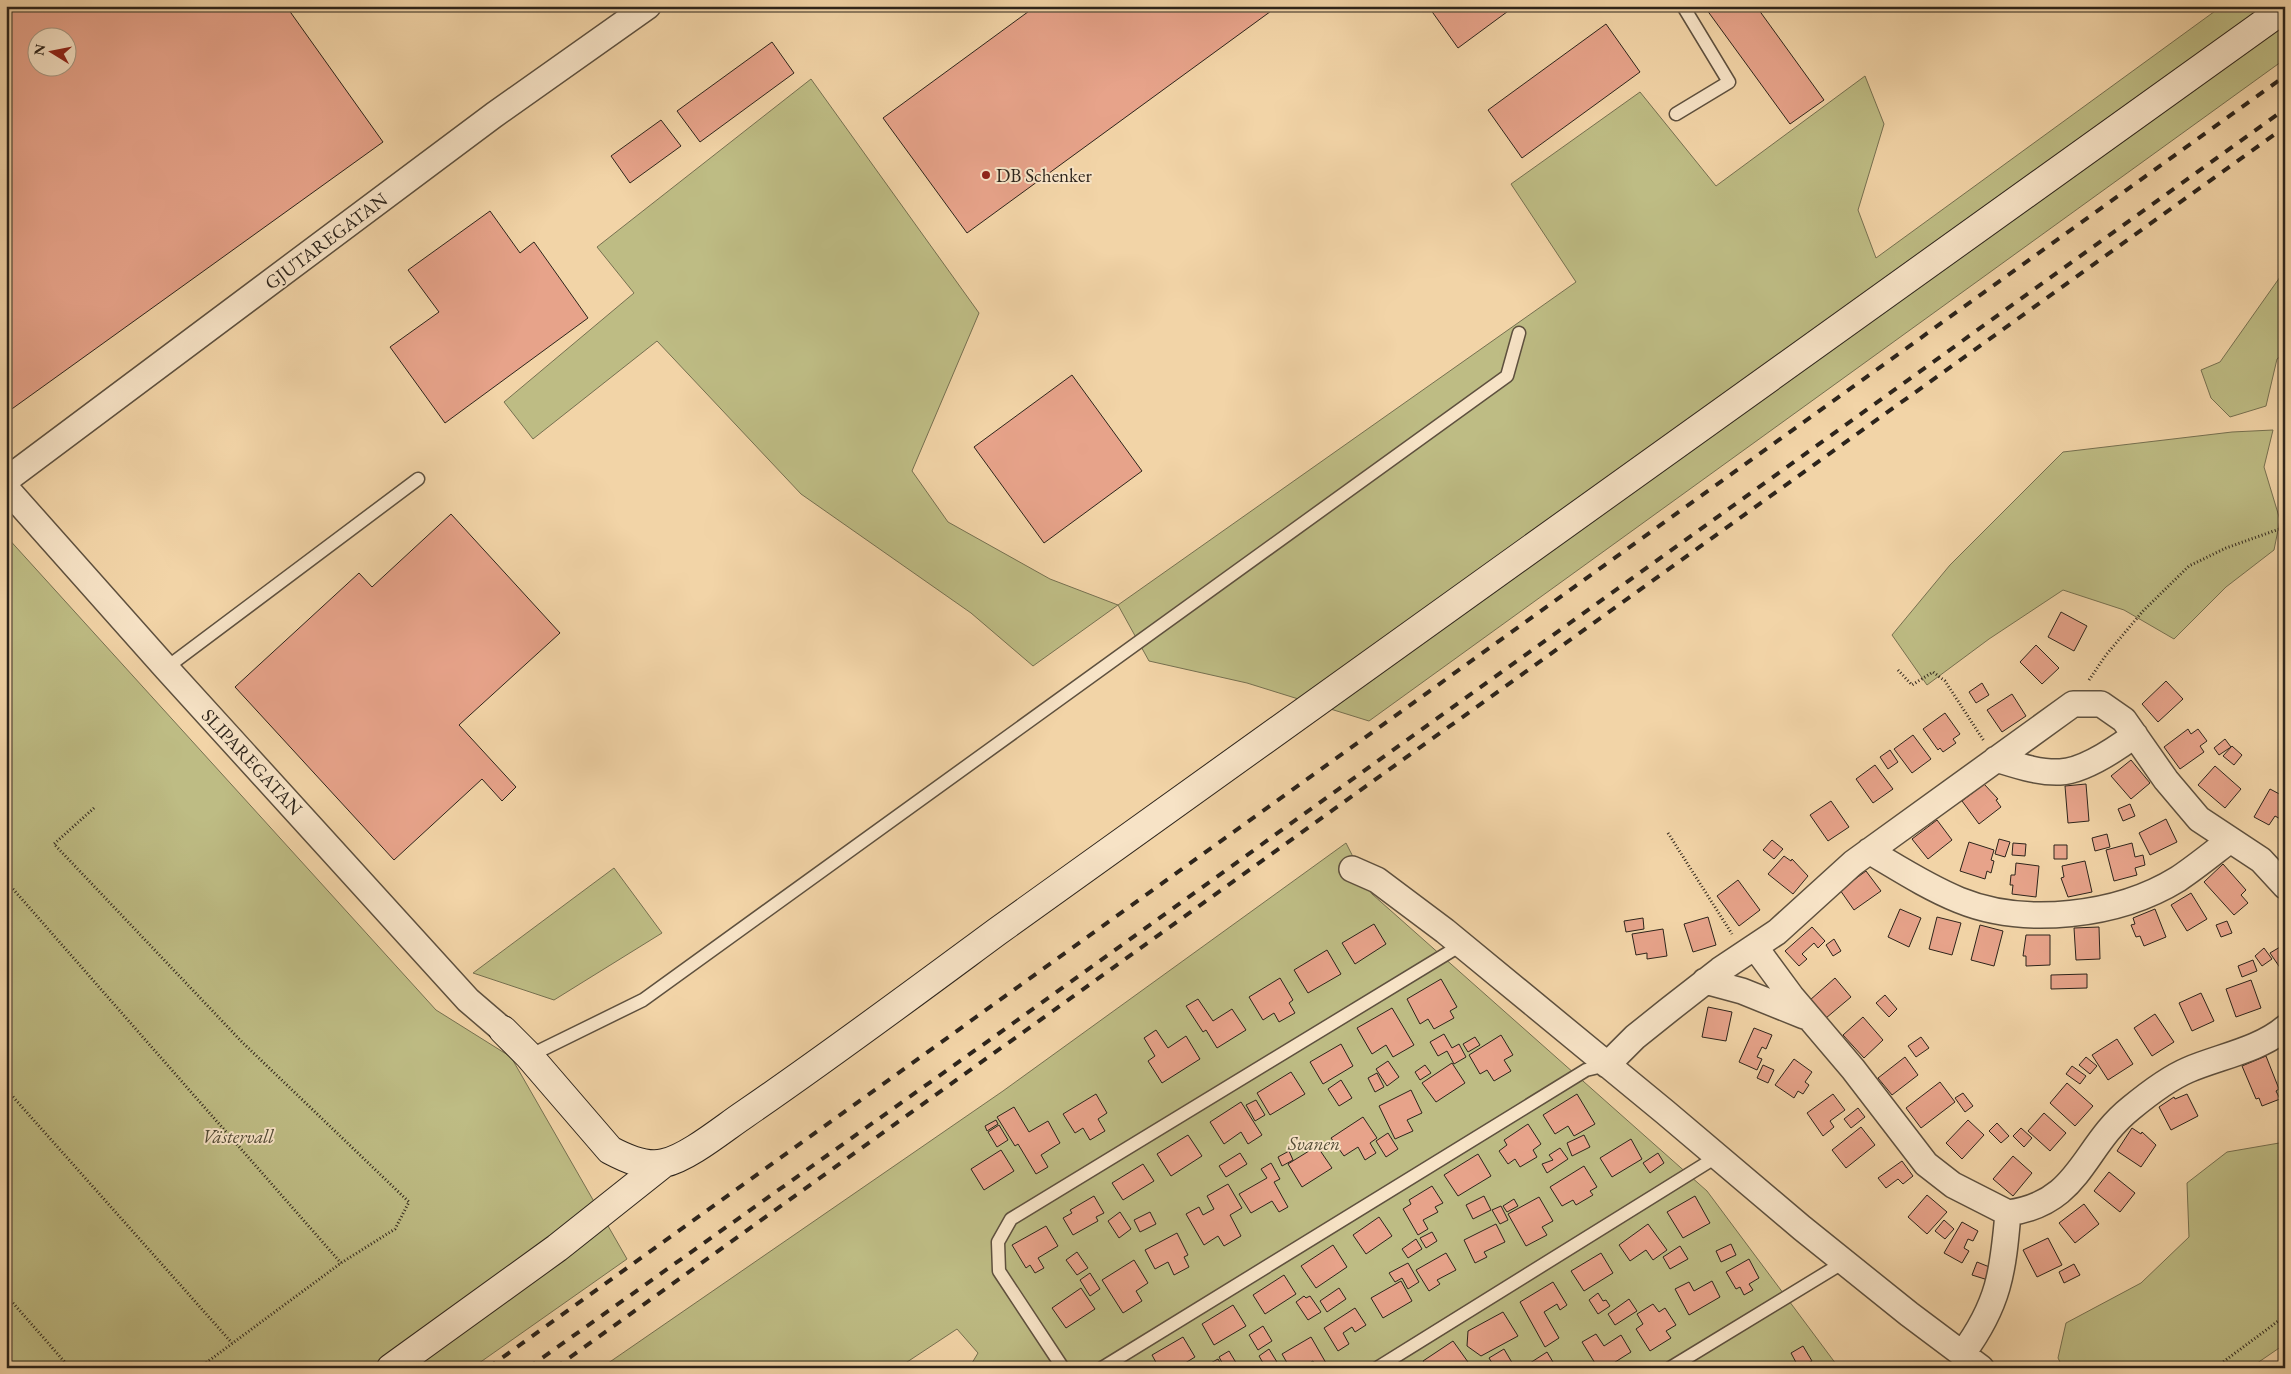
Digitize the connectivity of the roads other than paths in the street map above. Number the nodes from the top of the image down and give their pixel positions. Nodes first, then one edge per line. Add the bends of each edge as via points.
1 (648, 6) edge
2 (1682, 6) edge
3 (2285, 8) edge
4 (1676, 114) dead end
5 (1519, 334) dead end
6 (418, 479) dead end
7 (6, 480) edge
8 (6, 488) edge
9 (166, 668) junction
10 (2135, 735) junction
11 (1996, 759) junction
12 (2230, 840) junction
13 (1869, 851) junction
14 (1352, 869) dead end
15 (2285, 886) edge
16 (1461, 945) junction
17 (1750, 950) junction
18 (1705, 981) junction
19 (1809, 1018) junction
20 (2285, 1028) edge
21 (503, 1030) joint
22 (529, 1056) junction
23 (1607, 1065) junction
24 (1718, 1156) junction
25 (664, 1164) junction
26 (2008, 1213) junction
27 (1844, 1262) junction
28 (1972, 1360) edge
29 (391, 1368) edge
30 (1063, 1368) edge
31 (1102, 1368) edge
32 (1377, 1368) edge
33 (1670, 1368) edge

1 - 7 street, GJUTAREGATAN via 494,115
2 - 4 lane via 1729,82
3 - 25 main road via 1006,925 794,1081 692,1150
5 - 22 lane via 1507,376 643,1000
6 - 9 lane
8 - 9 street, SLIPAREGATAN
9 - 21 street, SLIPAREGATAN via 468,1000
10 - 11 street via 2120,747 2090,762 2061,772 2030,769
10 - 11 street via 2124,720 2101,704 2073,704
10 - 12 street via 2166,780 2200,818
11 - 13 street
12 - 13 street via 2178,879 2137,899 2092,912 2041,916 1960,901
12 - 15 street via 2262,860
13 - 17 street via 1777,932
14 - 16 street via 1377,880
16 - 23 street
16 - 30 lane via 1011,1219 998,1242 1000,1271
17 - 18 street
17 - 19 street
18 - 19 street via 1742,991
18 - 23 street via 1635,1037
19 - 26 street via 1926,1164 1953,1185
20 - 26 street via 2250,1047 2186,1071 2154,1090 2128,1109 2062,1192 2040,1206
21 - 22 main road
22 - 25 main road via 610,1150 643,1163
23 - 24 street
23 - 31 lane via 1586,1070
24 - 27 street
24 - 32 lane
25 - 29 main road via 557,1248
26 - 28 street via 2003,1264
27 - 28 street
27 - 33 lane

